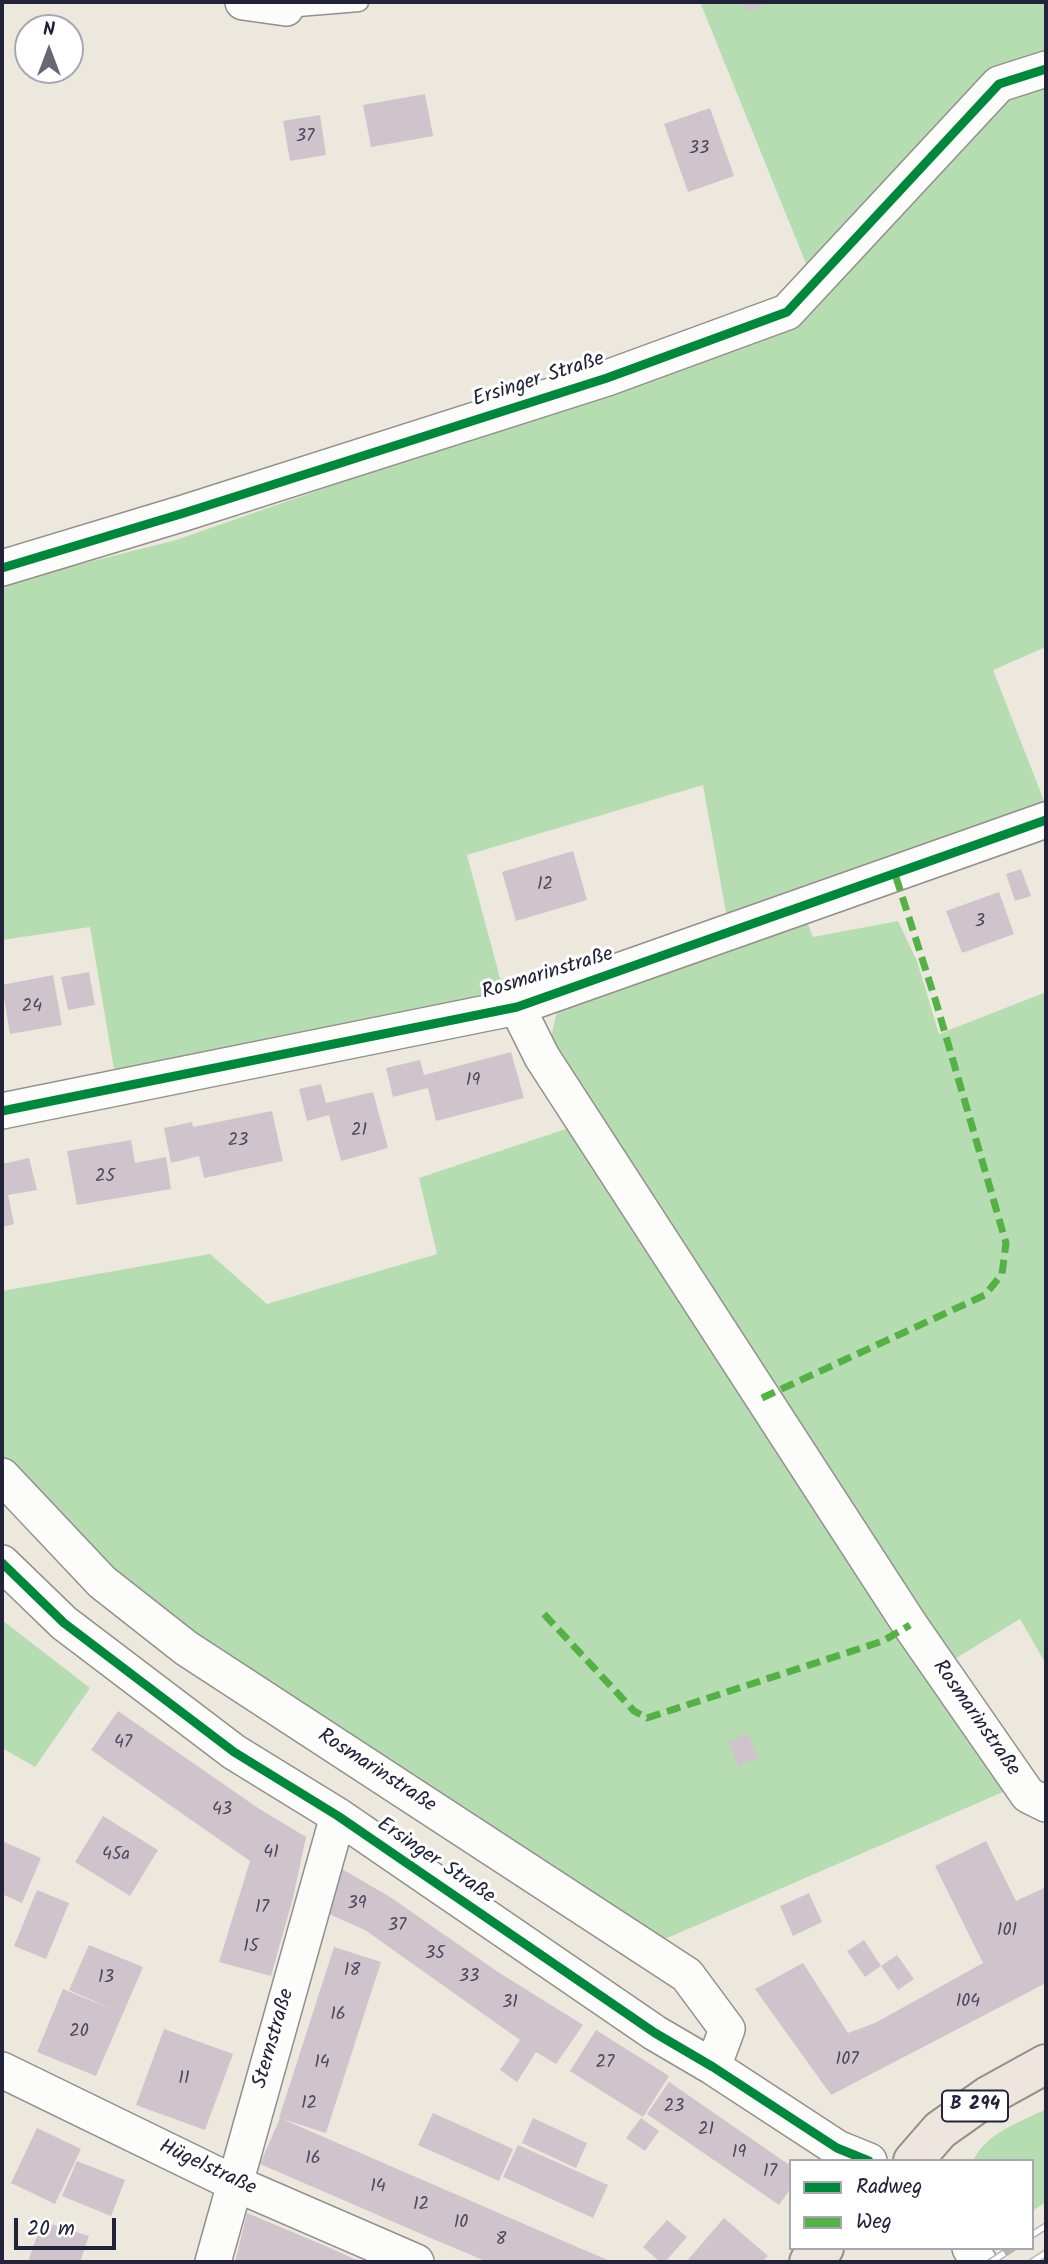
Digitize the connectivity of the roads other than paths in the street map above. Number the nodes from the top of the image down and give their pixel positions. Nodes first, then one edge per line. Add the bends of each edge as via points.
1 (243, 2) edge
2 (359, 2) edge
3 (286, 8) joint
4 (1046, 69) edge
5 (2, 569) edge
6 (1046, 820) edge
7 (517, 1007) junction
8 (2, 1111) edge
9 (2, 1476) edge
10 (2, 1563) edge
11 (1046, 1804) edge
12 (338, 1816) junction
13 (1046, 2064) edge
14 (713, 2067) junction
15 (2, 2070) edge
16 (864, 2159) edge
17 (915, 2159) edge
18 (234, 2183) junction
19 (822, 2250) edge
20 (214, 2262) edge
21 (416, 2262) edge
22 (809, 2262) edge

1 - 3 street
2 - 3 lane
4 - 5 street, Ersinger Straße via 999,84 787,312 607,378
6 - 7 street, Rosmarinstraße
7 - 8 street, Rosmarinstraße
7 - 11 street, Rosmarinstraße via 542,1058 910,1625 1028,1795
9 - 14 street, Rosmarinstraße via 102,1582 186,1648 687,1975 727,2029
10 - 12 street, Ersinger Straße via 64,1623 234,1752
12 - 14 street, Ersinger Straße via 655,2033
12 - 18 street, Sternstraße
13 - 17 main road, B 294 via 940,2130
14 - 16 street, Ersinger Straße via 837,2148
15 - 18 street, Hügelstraße
18 - 20 street, Sternstraße
18 - 21 street, Hügelstraße
19 - 22 main road

